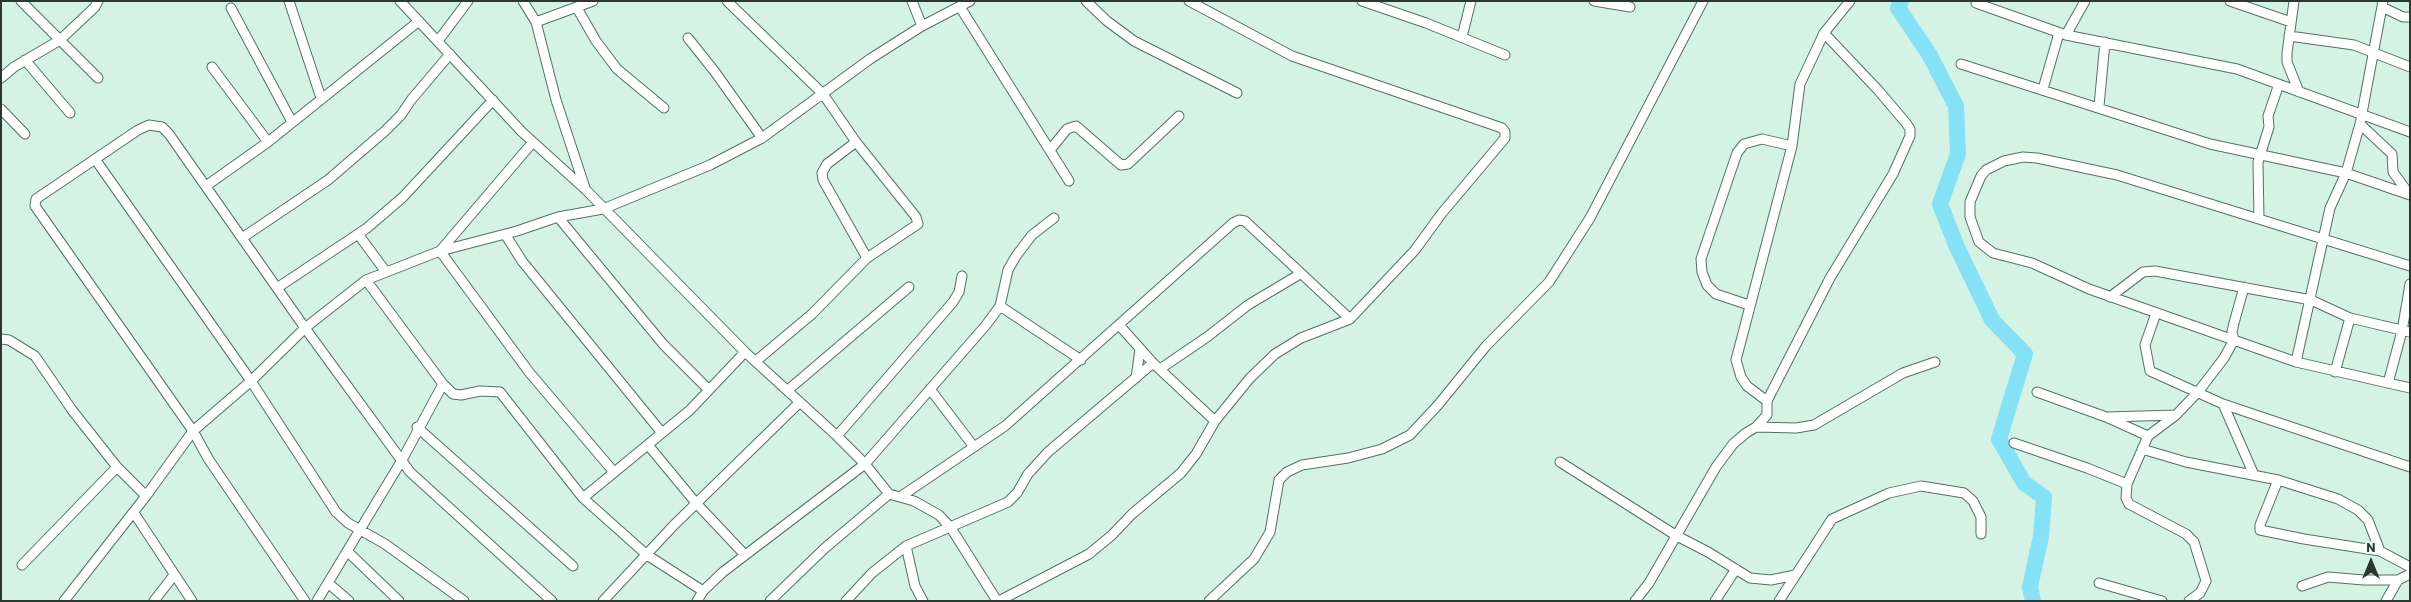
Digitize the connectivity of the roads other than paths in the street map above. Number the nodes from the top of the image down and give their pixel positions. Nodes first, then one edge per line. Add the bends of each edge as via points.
1 (21, 1) edge
2 (98, 1) edge
3 (289, 1) edge
4 (400, 1) edge
5 (468, 1) edge
6 (523, 1) edge
7 (593, 1) edge
8 (727, 1) edge
9 (912, 1) edge
10 (970, 1) edge
11 (1086, 1) edge
12 (1189, 1) edge
13 (1362, 1) edge
14 (1470, 1) edge
15 (1594, 1) edge
16 (1703, 1) edge
17 (1850, 1) edge
18 (2085, 1) edge
19 (2230, 1) edge
20 (2294, 1) edge
21 (1976, 3) dead end
22 (2382, 4) edge
23 (960, 7) junction
24 (1630, 7) dead end
25 (231, 8) dead end
26 (578, 8) junction
27 (2410, 17) edge
28 (418, 21) junction
29 (536, 22) junction
30 (2291, 22) junction
31 (922, 26) junction
32 (1824, 33) junction
33 (2062, 34) junction
34 (2289, 36) junction
35 (1462, 37) junction
36 (688, 38) dead end
37 (60, 40) junction
38 (438, 41) junction
39 (2105, 42) junction
40 (2373, 51) junction
41 (450, 54) junction
42 (1505, 54) dead end
43 (25, 60) junction
44 (1960, 64) dead end
45 (212, 67) dead end
46 (2410, 67) edge
47 (1, 78) edge
48 (98, 78) dead end
49 (2279, 84) junction
50 (2043, 89) junction
51 (2299, 92) junction
52 (1237, 93) dead end
53 (823, 94) junction
54 (322, 98) junction
55 (493, 100) junction
56 (2099, 106) junction
57 (1, 108) edge
58 (664, 108) dead end
59 (70, 112) dead end
60 (1179, 116) dead end
61 (2361, 119) junction
62 (292, 122) junction
63 (2410, 132) edge
64 (25, 134) dead end
65 (762, 138) junction
66 (268, 142) junction
67 (533, 142) junction
68 (856, 142) junction
69 (1792, 146) junction
70 (1050, 150) junction
71 (2260, 155) junction
72 (95, 159) junction
73 (2346, 174) junction
74 (1069, 181) dead end
75 (206, 186) junction
76 (586, 190) junction
77 (2409, 195) edge
78 (603, 209) junction
79 (558, 217) junction
80 (1054, 218) dead end
81 (2259, 219) junction
82 (358, 234) junction
83 (505, 234) junction
84 (242, 238) junction
85 (2322, 238) junction
86 (440, 251) junction
87 (867, 258) junction
88 (2410, 266) edge
89 (386, 272) junction
90 (1300, 274) junction
91 (962, 276) dead end
92 (366, 280) junction
93 (2410, 284) edge
94 (909, 287) dead end
95 (2244, 287) junction
96 (277, 288) junction
97 (2110, 297) junction
98 (2311, 300) junction
99 (1749, 305) junction
100 (1000, 306) junction
101 (2156, 313) junction
102 (2350, 318) junction
103 (1350, 319) junction
104 (1119, 325) junction
105 (305, 328) junction
106 (2406, 331) edge
107 (1, 339) edge
108 (2234, 340) junction
109 (1140, 349) junction
110 (745, 352) junction
111 (1081, 360) junction
112 (756, 361) junction
113 (1934, 362) dead end
114 (2296, 362) junction
115 (1157, 366) junction
116 (2335, 372) junction
117 (1136, 378) junction
118 (251, 381) junction
119 (2388, 383) junction
120 (443, 384) junction
121 (2410, 388) edge
122 (930, 389) junction
123 (710, 390) junction
124 (788, 390) junction
125 (2037, 392) dead end
126 (2198, 392) junction
127 (1768, 401) junction
128 (800, 402) junction
129 (2223, 404) junction
130 (2176, 415) junction
131 (2106, 417) junction
132 (1215, 421) junction
133 (1756, 427) junction
134 (417, 428) junction
135 (193, 431) junction
136 (662, 433) junction
137 (837, 436) junction
138 (2148, 436) junction
139 (2014, 443) dead end
140 (648, 446) junction
141 (974, 446) junction
142 (2142, 450) junction
143 (402, 460) junction
144 (1560, 462) dead end
145 (866, 464) junction
146 (117, 467) junction
147 (2410, 467) edge
148 (613, 471) junction
149 (2254, 475) junction
150 (2278, 480) junction
151 (2127, 484) junction
152 (889, 494) junction
153 (146, 496) junction
154 (900, 497) junction
155 (583, 498) junction
156 (696, 503) junction
157 (134, 513) junction
158 (951, 528) junction
159 (360, 530) junction
160 (1981, 534) dead end
161 (1677, 536) junction
162 (906, 546) junction
163 (2380, 550) junction
164 (347, 552) junction
165 (745, 554) junction
166 (647, 555) junction
167 (22, 566) dead end
168 (573, 566) dead end
169 (2410, 567) edge
170 (1736, 569) junction
171 (2410, 574) edge
172 (174, 575) junction
173 (1795, 575) junction
174 (2398, 580) junction
175 (328, 583) junction
176 (2099, 583) dead end
177 (2302, 586) dead end
178 (703, 591) junction
179 (64, 601) edge
180 (154, 601) edge
181 (192, 601) edge
182 (305, 601) edge
183 (317, 601) edge
184 (348, 601) edge
185 (399, 601) edge
186 (464, 601) edge
187 (552, 601) edge
188 (603, 601) edge
189 (698, 601) edge
190 (770, 601) edge
191 (846, 601) edge
192 (923, 601) edge
193 (998, 601) edge
194 (1209, 601) edge
195 (1635, 601) edge
196 (1715, 601) edge
197 (1779, 601) edge
198 (2162, 601) edge
199 (2189, 601) edge
200 (2386, 601) edge

1 - 37 street
2 - 37 street
3 - 54 street
4 - 28 street
5 - 38 street
6 - 29 street
7 - 26 street
8 - 53 street
9 - 31 street
10 - 23 street
11 - 52 street via 1134,41
12 - 103 street via 1292,56 1457,111 1506,132 1505,138 1415,250
13 - 35 street
14 - 35 street
15 - 24 street
16 - 194 street via 1590,218 1549,282 1486,346 1410,434 1382,449 1302,465 1287,472 1279,480 1270,532 1254,558
17 - 32 street
18 - 33 street
19 - 30 street
20 - 30 street
21 - 33 street
22 - 27 street via 2403,17
22 - 40 street
23 - 31 street
23 - 70 street
25 - 62 street
26 - 29 street
26 - 58 street via 596,41 617,69
28 - 38 street
28 - 54 street
29 - 76 street via 556,100
30 - 34 street
31 - 53 street
32 - 69 street via 1800,84
32 - 127 street via 1906,122 1910,136 1888,182 1830,278
33 - 39 street
33 - 50 street
34 - 40 street via 2354,45
34 - 51 street via 2287,62
35 - 42 street
36 - 65 street
37 - 43 street
37 - 48 street
38 - 41 street
39 - 49 street via 2237,69
39 - 56 street
40 - 46 street
40 - 61 street
41 - 55 street
41 - 84 street via 385,131 328,180
43 - 47 street
43 - 59 street
44 - 50 street
45 - 66 street
49 - 51 street
49 - 71 street
50 - 56 street
51 - 61 street
53 - 65 street
53 - 68 street
54 - 62 street
55 - 67 street
55 - 82 street via 403,197
56 - 71 street via 2210,144
57 - 64 street
60 - 70 street via 1128,164 1121,166 1076,126 1068,129
61 - 63 street
61 - 73 street
61 - 77 street via 2392,154 2393,172
62 - 66 street
65 - 78 street via 710,165
66 - 75 street
67 - 76 street
67 - 86 street
68 - 87 street via 828,164 822,173
68 - 87 street via 918,220 916,226
69 - 99 street
69 - 99 street via 1762,139 1744,144 1737,153 1700,259 1704,278 1716,294
70 - 74 street
71 - 73 street
71 - 81 street via 2257,166
72 - 75 street via 138,130 149,125 162,127
72 - 118 street
72 - 135 street via 36,199 35,206
73 - 77 street
73 - 85 street via 2330,208
75 - 84 street
76 - 78 street
78 - 79 street
78 - 110 street
79 - 83 street
79 - 123 street via 663,344
80 - 100 street via 1032,235 1016,256 1008,270
81 - 85 street
81 - 97 street via 2117,175 2037,158 2004,161 1986,170 1970,202 1970,217 1979,242 1993,253 2032,263
82 - 89 street
82 - 96 street
83 - 86 street
83 - 136 street via 522,261
84 - 96 street
85 - 88 street
85 - 98 street
86 - 89 street
86 - 148 street via 529,372
87 - 112 street via 812,314
89 - 92 street
90 - 103 street
90 - 104 street via 1245,221 1239,220
90 - 115 street via 1248,305 1207,337
91 - 137 street via 949,307
92 - 105 street
92 - 120 street
93 - 106 street
94 - 124 street
95 - 97 street via 2148,271
95 - 98 street
95 - 108 street via 2232,332
96 - 105 street
97 - 101 street
98 - 102 street
98 - 114 street
99 - 127 street via 1736,360 1747,386
100 - 111 street
100 - 122 street
101 - 108 street
101 - 126 street via 2145,345 2150,371
102 - 106 street
102 - 116 street
103 - 132 street via 1301,338 1275,354 1250,378
104 - 109 street
104 - 111 street
105 - 118 street
105 - 143 street
106 - 119 street
107 - 146 street via 9,340 34,356
108 - 114 street
108 - 126 street via 2218,368
109 - 115 street
109 - 117 street
110 - 112 street
110 - 123 street
111 - 141 street via 1005,426
112 - 124 street
113 - 133 street via 1903,374 1814,424 1796,428
114 - 116 street
115 - 117 street
115 - 132 street
116 - 119 street
117 - 158 street via 1048,452 1008,502
118 - 135 street
118 - 159 street via 336,512
119 - 121 street
120 - 134 street
120 - 155 street via 453,394 461,396 480,391 500,392
122 - 141 street
122 - 145 street
123 - 136 street
124 - 128 street
125 - 131 street
126 - 129 street
126 - 130 street
127 - 133 street via 1768,415
128 - 137 street
128 - 156 street
129 - 147 street
129 - 149 street
130 - 131 street
130 - 138 street
131 - 138 street
132 - 193 street via 1181,473 1089,554
133 - 161 street via 1727,452
134 - 143 street
134 - 168 street
135 - 153 street
135 - 182 street via 209,460
136 - 140 street
137 - 145 street
138 - 142 street
139 - 151 street
140 - 148 street
140 - 156 street
141 - 154 street
142 - 149 street
142 - 151 street
143 - 159 street
143 - 187 street via 421,484
144 - 161 street
145 - 152 street
145 - 165 street
146 - 153 street
146 - 167 street
148 - 155 street
149 - 150 street
150 - 163 street via 2338,499 2358,510 2368,520
150 - 163 street via 2260,530
151 - 199 street via 2129,504 2186,534 2194,542 2206,581 2200,593
152 - 154 street
152 - 190 street via 825,548
153 - 157 street
154 - 158 street via 928,507
155 - 166 street
156 - 165 street
156 - 166 street
157 - 172 street
157 - 179 street
158 - 162 street
158 - 193 street
159 - 164 street
159 - 186 street via 385,544
160 - 173 street via 1981,517 1964,493 1921,486 1903,488 1832,519
161 - 170 street
161 - 195 street
162 - 191 street via 872,572
162 - 192 street via 915,586
163 - 169 street
164 - 175 street
164 - 185 street
165 - 178 street
166 - 178 street
166 - 188 street
170 - 173 street via 1759,580
170 - 196 street
171 - 174 street
172 - 180 street
172 - 181 street
173 - 197 street
174 - 177 street via 2328,577
174 - 200 street
175 - 183 street
175 - 184 street
176 - 198 street
178 - 189 street

